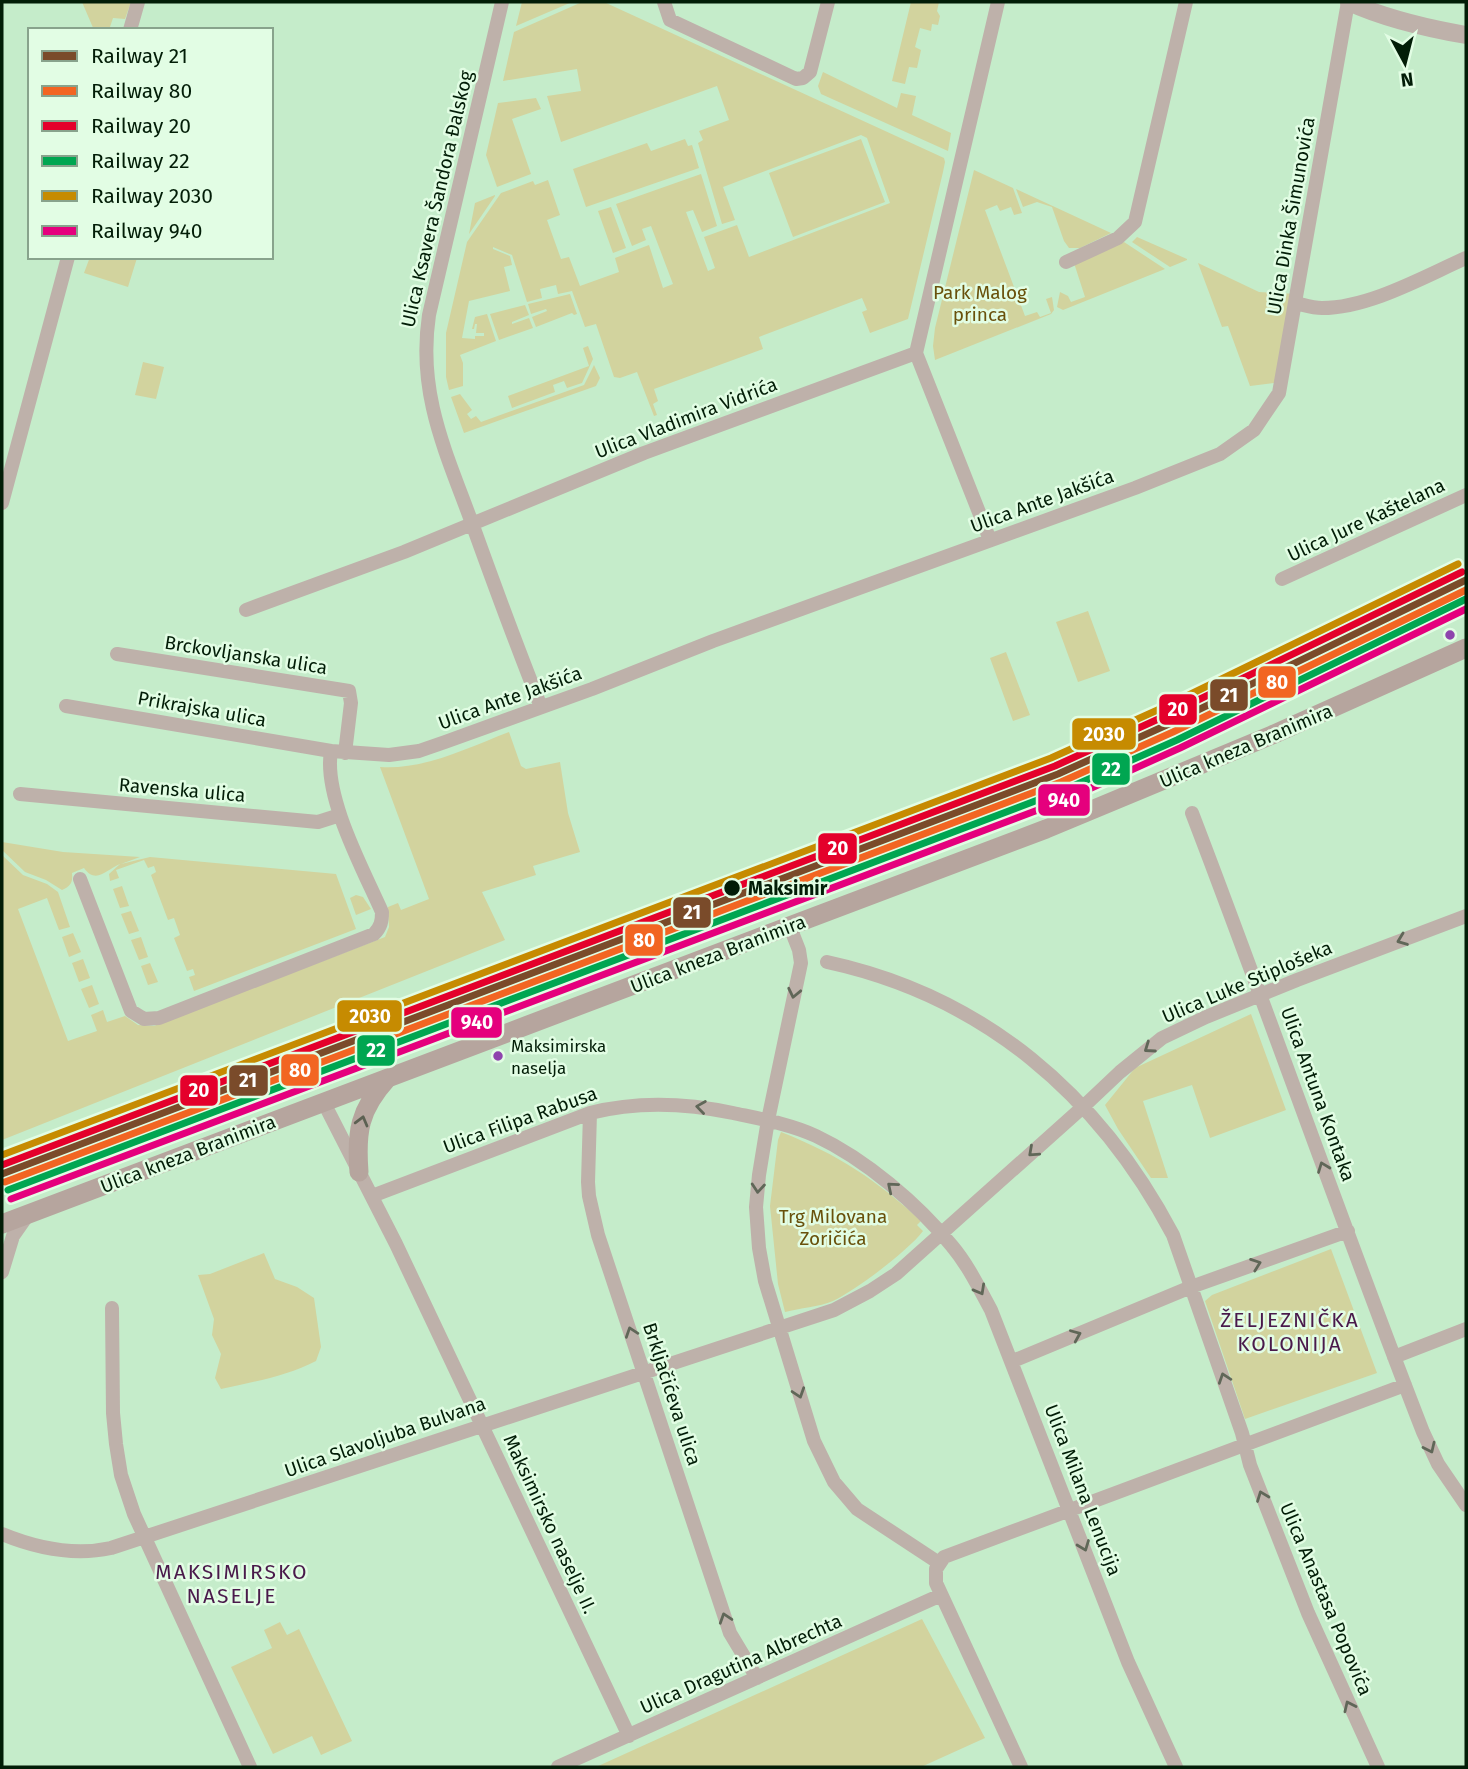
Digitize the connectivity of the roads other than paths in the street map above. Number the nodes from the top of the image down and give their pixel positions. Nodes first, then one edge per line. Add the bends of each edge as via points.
1 (138, 2) edge
2 (502, 2) edge
3 (664, 2) edge
4 (828, 2) edge
5 (998, 2) edge
6 (1186, 2) edge
7 (1349, 2) edge
8 (131, 28) edge
9 (1466, 35) edge
10 (1466, 258) edge
11 (67, 259) edge
12 (1066, 262) dead end
13 (1295, 303) junction
14 (916, 353) junction
15 (1254, 430) joint
16 (1466, 495) edge
17 (2, 503) edge
18 (472, 524) junction
19 (989, 541) junction
20 (1282, 579) dead end
21 (246, 610) dead end
22 (1465, 650) edge
23 (117, 654) dead end
24 (66, 706) dead end
25 (541, 707) junction
26 (338, 752) junction
27 (20, 794) dead end
28 (1192, 813) dead end
29 (340, 815) junction
30 (80, 878) dead end
31 (1466, 916) edge
32 (790, 927) junction
33 (827, 962) dead end
34 (1262, 995) junction
35 (388, 1079) junction
36 (324, 1102) junction
37 (1084, 1106) junction
38 (590, 1113) junction
39 (768, 1120) junction
40 (359, 1172) junction
41 (372, 1196) junction
42 (30, 1214) junction
43 (2, 1224) edge
44 (1348, 1231) junction
45 (942, 1234) junction
46 (2, 1272) edge
47 (1191, 1287) junction
48 (112, 1308) dead end
49 (778, 1328) junction
50 (1466, 1329) edge
51 (1394, 1357) junction
52 (1013, 1361) junction
53 (645, 1371) junction
54 (1405, 1385) junction
55 (481, 1425) junction
56 (1245, 1443) junction
57 (1466, 1505) edge
58 (1070, 1509) junction
59 (2, 1534) edge
60 (144, 1538) junction
61 (939, 1563) junction
62 (941, 1595) junction
63 (757, 1678) junction
64 (629, 1735) junction
65 (250, 1767) edge
66 (558, 1767) edge
67 (1021, 1767) edge
68 (1176, 1767) edge
69 (1378, 1767) edge

1 - 8 street
2 - 18 street, Ulica Ksavera Šandora Đalskog via 425,342 437,427
3 - 4 street via 670,20 796,79 810,72
5 - 14 street
6 - 12 street via 1135,222 1118,238
7 - 9 street via 1424,28
7 - 13 street, Ulica Dinka Šimunovića
10 - 13 street via 1375,298 1320,308
11 - 17 street
13 - 15 street, Ulica Dinka Šimunovića via 1279,393
14 - 18 street, Ulica Vladimira Vidrića via 644,453
14 - 19 street
15 - 19 street, Ulica Ante Jakšića via 1220,454
16 - 20 street, Ulica Jure Kaštelana
18 - 21 street
18 - 25 street, Ulica Ksavera Šandora Đalskog
19 - 25 street, Ulica Ante Jakšića
22 - 32 main road, Ulica kneza Branimira via 1106,805
23 - 26 street, Brckovljanska ulica via 348,691 351,703
24 - 26 street, Prikrajska ulica
25 - 26 street, Ulica Ante Jakšića via 419,751 389,755
26 - 29 street via 330,775
27 - 29 street, Ravenska ulica via 318,822
28 - 34 street, Ulica Antuna Kontaka
29 - 30 street via 382,912 374,934 151,1020 131,1011
31 -> 34 street, Ulica Luke Stiplošeka
32 - 35 main road, Ulica kneza Branimira
32 -> 39 street via 801,962
33 - 37 street, Ulica Anastasa Popovića via 877,975 955,1008 1037,1063
34 -> 37 street, Ulica Luke Stiplošeka via 1162,1038
44 -> 34 street, Ulica Antuna Kontaka
35 - 36 main road, Ulica kneza Branimira
40 -> 35 main road via 358,1134 364,1112
36 - 40 street, Maksimirsko naselje II.
36 - 42 main road, Ulica kneza Branimira
37 -> 45 street, Ulica Luke Stiplošeka
37 - 47 street, Ulica Anastasa Popovića via 1160,1209
39 -> 38 street, Ulica Filipa Rabusa via 682,1105
38 - 41 street, Ulica Filipa Rabusa
53 -> 38 street, Brkljačićeva ulica via 591,1209
45 -> 39 street via 873,1172 817,1136
39 -> 49 street via 756,1207 759,1248
40 - 41 street, Maksimirsko naselje II.
41 - 55 street, Maksimirsko naselje II.
42 - 43 main road, Ulica kneza Branimira
42 - 46 street via 17,1228
47 -> 44 street
44 - 51 street, Ulica Antuna Kontaka
45 - 49 street via 896,1274 852,1302
45 -> 52 street, Ulica Milana Lenucija via 977,1284
52 -> 47 street
56 -> 47 street, Ulica Anastasa Popovića
48 - 60 street via 116,1444 121,1475
49 - 53 street, Ulica Slavoljuba Bulvana
49 -> 61 street via 814,1441 834,1482 857,1508
50 - 51 street
51 - 54 street, Ulica Antuna Kontaka
52 - 58 street, Ulica Milana Lenucija
53 - 55 street, Ulica Slavoljuba Bulvana
63 -> 53 street, Brkljačićeva ulica via 730,1633
54 - 56 street
54 -> 57 street, Ulica Antuna Kontaka via 1438,1464
55 - 60 street, Ulica Slavoljuba Bulvana
55 - 64 street, Maksimirsko naselje II.
56 - 58 street
69 -> 56 street, Ulica Anastasa Popovića via 1307,1613
58 - 61 street via 953,1553
58 -> 68 street, Ulica Milana Lenucija via 1128,1662
59 - 60 street, Ulica Slavoljuba Bulvana via 49,1548 86,1552
60 - 65 street
61 - 62 street via 935,1576
62 - 63 street, Ulica Dragutina Albrechta
62 - 67 street
63 - 64 street, Ulica Dragutina Albrechta
64 - 66 street, Ulica Dragutina Albrechta

